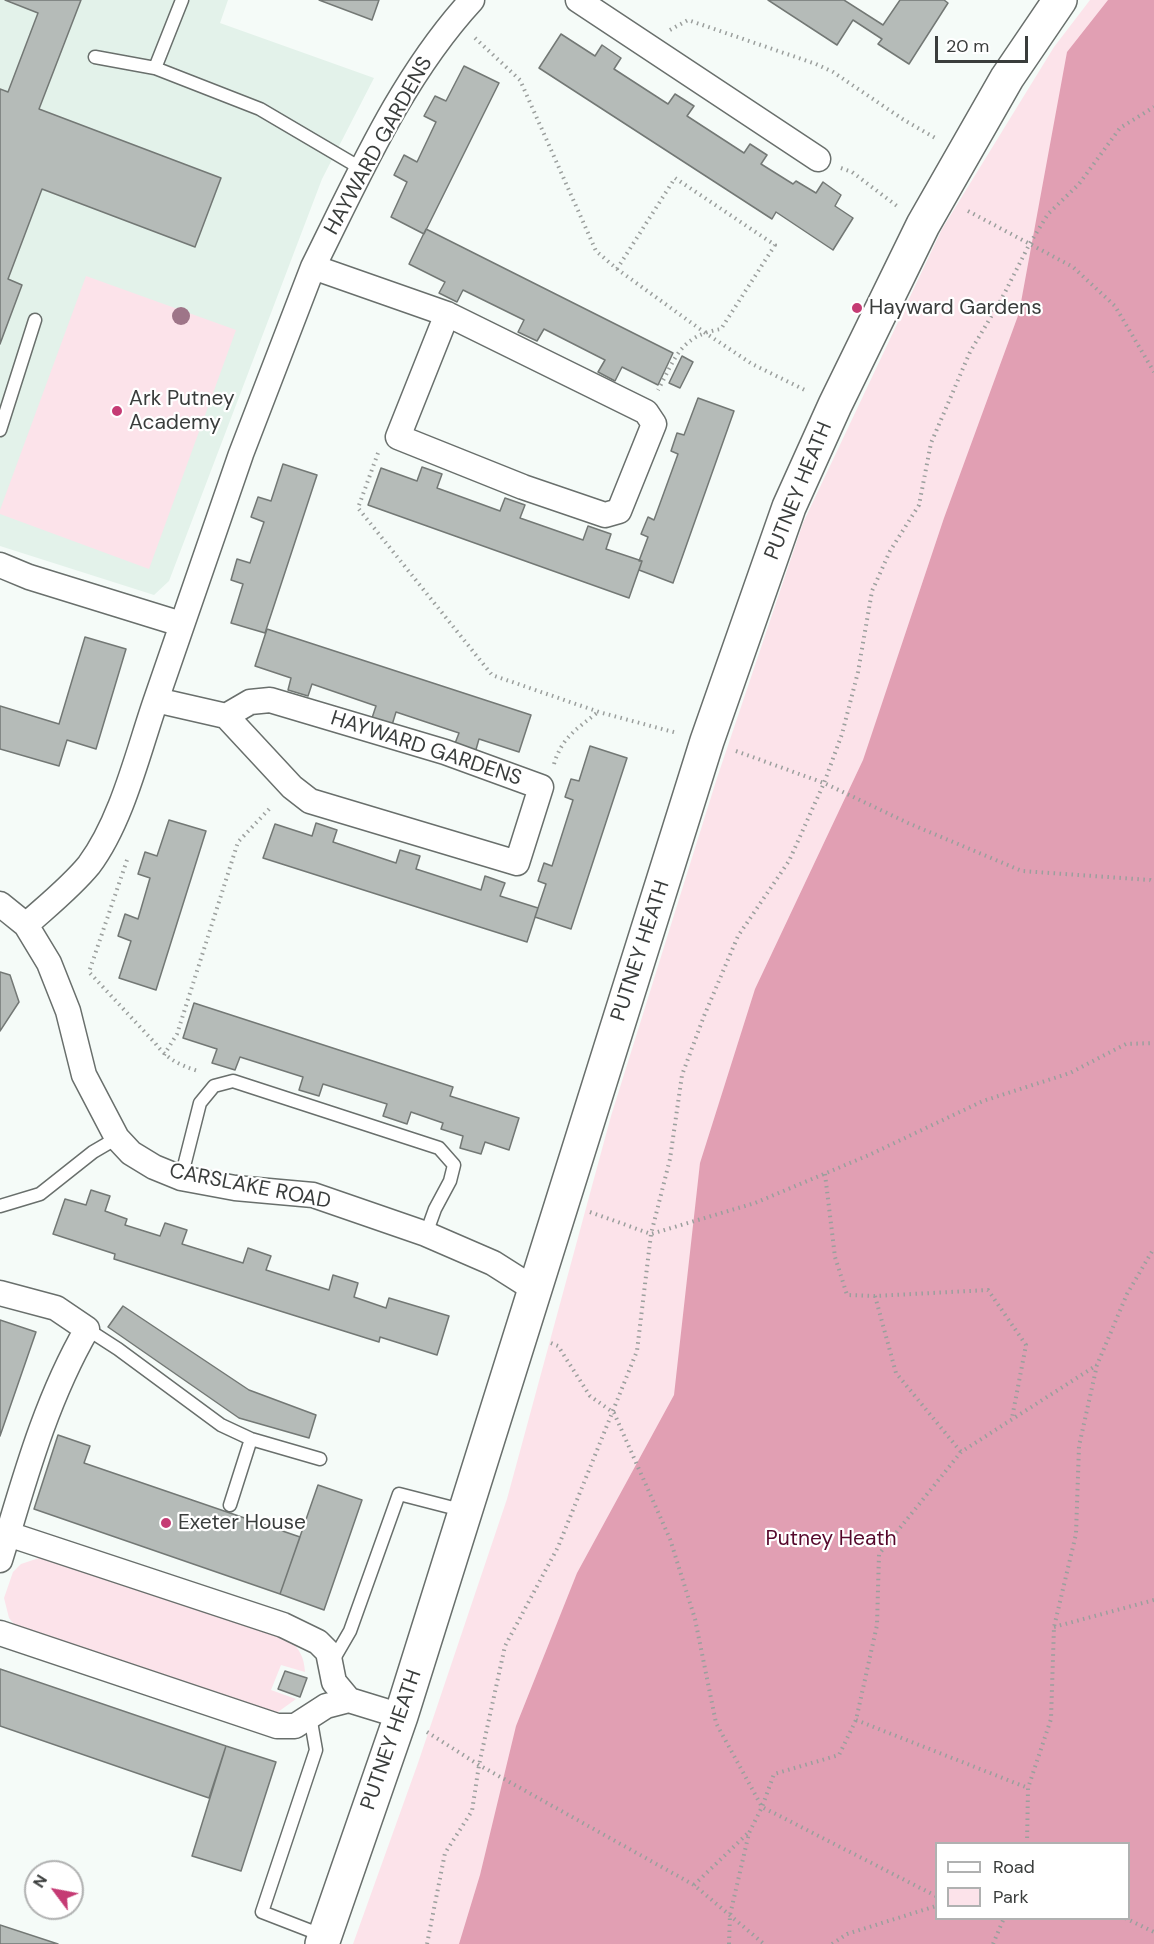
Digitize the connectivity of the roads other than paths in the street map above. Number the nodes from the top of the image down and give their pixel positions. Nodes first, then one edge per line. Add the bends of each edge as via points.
1 (182, 0) edge
2 (472, 0) edge
3 (578, 0) edge
4 (1060, 0) edge
5 (95, 57) dead end
6 (155, 68) junction
7 (818, 159) road end
8 (362, 170) junction
9 (313, 267) junction
10 (447, 314) junction
11 (35, 320) dead end
12 (0, 430) edge
13 (0, 565) edge
14 (181, 624) junction
15 (156, 700) junction
16 (226, 716) junction
17 (0, 904) edge
18 (26, 925) junction
19 (117, 1138) junction
20 (181, 1178) junction
21 (0, 1206) edge
22 (426, 1234) junction
23 (534, 1289) junction
24 (0, 1293) edge
25 (87, 1329) junction
26 (251, 1438) junction
27 (320, 1459) dead end
28 (230, 1505) dead end
29 (465, 1511) junction
30 (8, 1534) junction
31 (0, 1560) edge
32 (0, 1633) edge
33 (330, 1666) junction
34 (349, 1700) junction
35 (310, 1716) junction
36 (401, 1716) junction
37 (323, 1940) edge

1 - 6 lane
2 - 8 street, HAYWARD GARDENS via 407,88
3 - 7 street
4 - 23 street, PUTNEY HEATH via 1007,78 923,225 789,507 707,741
5 - 6 lane
6 - 8 lane via 260,109
8 - 9 street, HAYWARD GARDENS
9 - 10 street
9 - 14 street, HAYWARD GARDENS
10 - 10 street via 646,412 654,424 619,511 605,515 398,437
11 - 12 lane
13 - 14 street
14 - 15 street, HAYWARD GARDENS
15 - 16 street
15 - 18 street, HAYWARD GARDENS via 116,818 89,864
16 - 16 street, HAYWARD GARDENS via 250,702 270,700 445,752 541,787 517,862 310,801
17 - 18 street, CARSLAKE ROAD
18 - 19 street, CARSLAKE ROAD via 49,963 68,1011 84,1076
19 - 20 street, CARSLAKE ROAD via 131,1153
19 - 21 lane via 40,1194
20 - 22 street, CARSLAKE ROAD via 235,1188 313,1195
20 - 22 lane via 200,1103 214,1086 233,1082 440,1148 454,1165
22 - 23 street, CARSLAKE ROAD via 493,1263
23 - 29 street, PUTNEY HEATH
24 - 25 street via 56,1308
25 - 26 lane via 221,1425
25 - 30 street via 47,1411
26 - 27 lane
26 - 28 lane
29 - 33 lane via 399,1494 350,1631
29 - 36 street, PUTNEY HEATH
30 - 31 street
30 - 33 street via 283,1625 318,1642 327,1652
32 - 35 street via 277,1726 295,1726
33 - 34 street via 334,1682
34 - 35 street via 326,1706
34 - 36 street
35 - 37 lane via 316,1750 262,1912
36 - 37 street, PUTNEY HEATH

